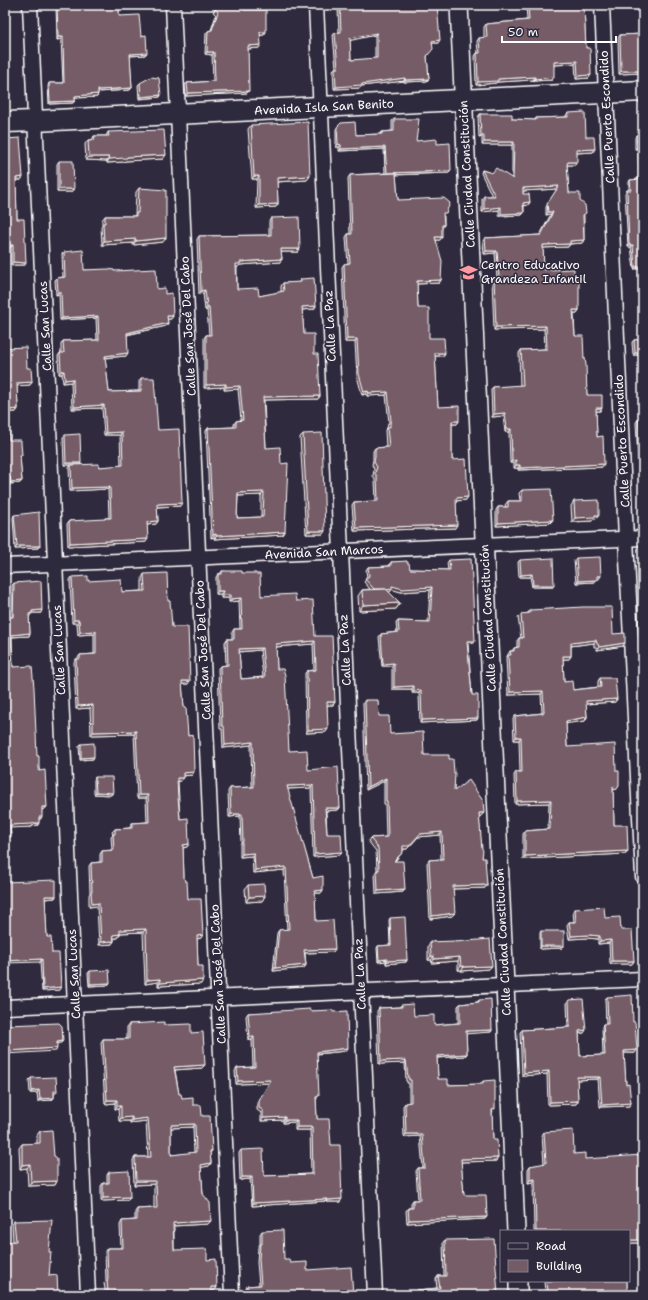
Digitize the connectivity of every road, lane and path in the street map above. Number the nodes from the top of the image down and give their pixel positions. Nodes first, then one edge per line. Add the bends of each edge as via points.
1 (30, 5) edge
2 (173, 5) edge
3 (316, 5) edge
4 (459, 5) edge
5 (602, 5) edge
6 (643, 90) edge
7 (606, 92) junction
8 (464, 100) junction
9 (320, 107) junction
10 (179, 114) junction
11 (35, 121) junction
12 (5, 122) edge
13 (643, 538) edge
14 (626, 539) junction
15 (484, 545) junction
16 (341, 551) junction
17 (199, 558) junction
18 (55, 564) junction
19 (5, 566) edge
20 (643, 877) edge
21 (643, 979) edge
22 (505, 985) junction
23 (361, 991) junction
24 (219, 998) junction
25 (75, 1004) junction
26 (5, 1007) edge
27 (516, 1230) edge
28 (518, 1282) edge
29 (88, 1295) edge
30 (232, 1295) edge
31 (375, 1295) edge
32 (518, 1295) edge

1 - 11 street, Calle San Lucas
2 - 10 street, Calle San José Del Cabo
3 - 9 street, Calle La Paz
4 - 8 street, Calle Ciudad Constitución
5 - 7 street, Calle Puerto Escondido
6 - 7 main road, Avenida Isla San Benito
7 - 8 main road, Avenida Isla San Benito
7 - 14 street, Calle Puerto Escondido
8 - 9 main road, Avenida Isla San Benito
8 - 15 street, Calle Ciudad Constitución
9 - 10 main road, Avenida Isla San Benito
9 - 16 street, Calle La Paz
10 - 11 main road, Avenida Isla San Benito
10 - 17 street, Calle San José Del Cabo
11 - 12 main road, Avenida Isla San Benito
11 - 18 street, Calle San Lucas
13 - 14 street, Avenida San Marcos
14 - 15 street, Avenida San Marcos
14 - 20 street, Calle Puerto Escondido
15 - 16 street, Avenida San Marcos
15 - 22 street, Calle Ciudad Constitución
16 - 17 street, Avenida San Marcos
16 - 23 street, Calle La Paz
17 - 18 street, Avenida San Marcos
17 - 24 street, Calle San José Del Cabo
18 - 19 street, Avenida San Marcos
18 - 25 street, Calle San Lucas
21 - 22 street
22 - 23 street
22 - 27 street, Calle Ciudad Constitución
23 - 24 street
23 - 31 street, Calle La Paz
24 - 25 street
24 - 30 street, Calle San José Del Cabo
25 - 26 street
25 - 29 street, Calle San Lucas
28 - 32 street

